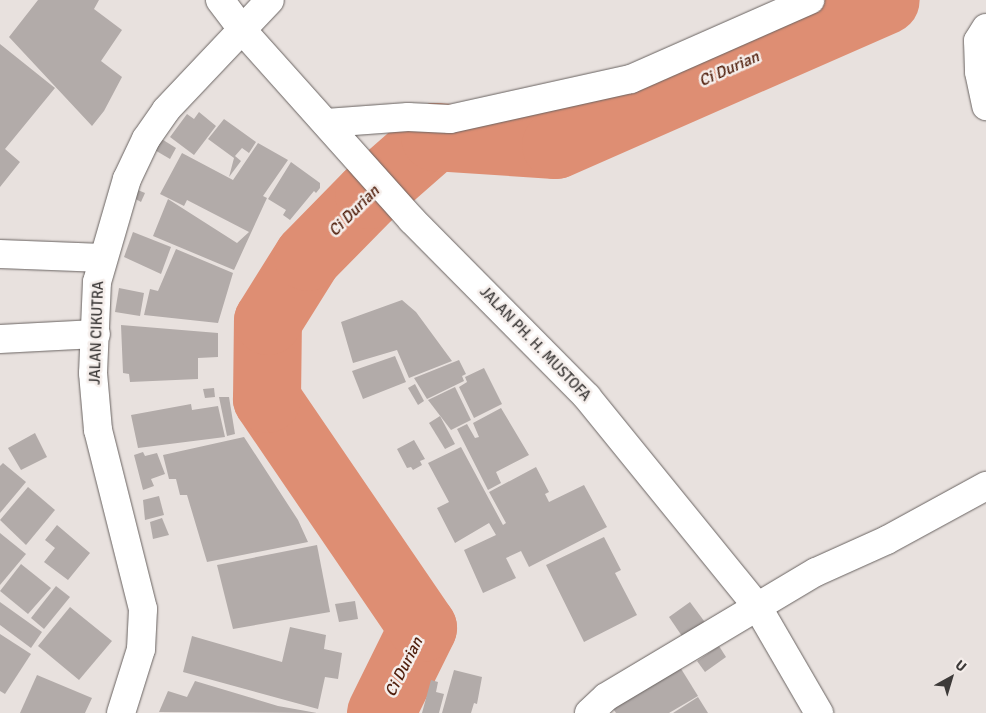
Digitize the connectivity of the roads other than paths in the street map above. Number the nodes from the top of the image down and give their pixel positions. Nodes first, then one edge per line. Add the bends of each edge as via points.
1 (220, 0) edge
2 (270, 0) edge
3 (810, 0) edge
4 (986, 28) edge
5 (243, 31) junction
6 (986, 106) edge
7 (326, 123) junction
8 (0, 254) edge
9 (103, 258) junction
10 (96, 334) junction
11 (0, 339) edge
12 (986, 486) edge
13 (757, 606) junction
14 (121, 713) edge
15 (589, 713) edge
16 (819, 713) edge

1 - 5 main road, JALAN PH. H. MUSTOFA
2 - 5 main road, JALAN CIKUTRA
3 - 7 main road via 631,79 450,119 408,117
4 - 6 main road via 978,41 979,72
5 - 7 main road, JALAN PH. H. MUSTOFA
5 - 9 main road, JALAN CIKUTRA via 166,110 146,138 128,179
7 - 13 main road, JALAN PH. H. MUSTOFA via 412,220 587,397
8 - 9 main road
9 - 10 main road, JALAN CIKUTRA via 97,282
10 - 11 main road
10 - 14 main road, JALAN CIKUTRA via 93,374 98,430 143,609 141,648
12 - 13 main road via 887,540 816,572
13 - 15 main road via 606,697
13 - 16 main road, JALAN PH. H. MUSTOFA

